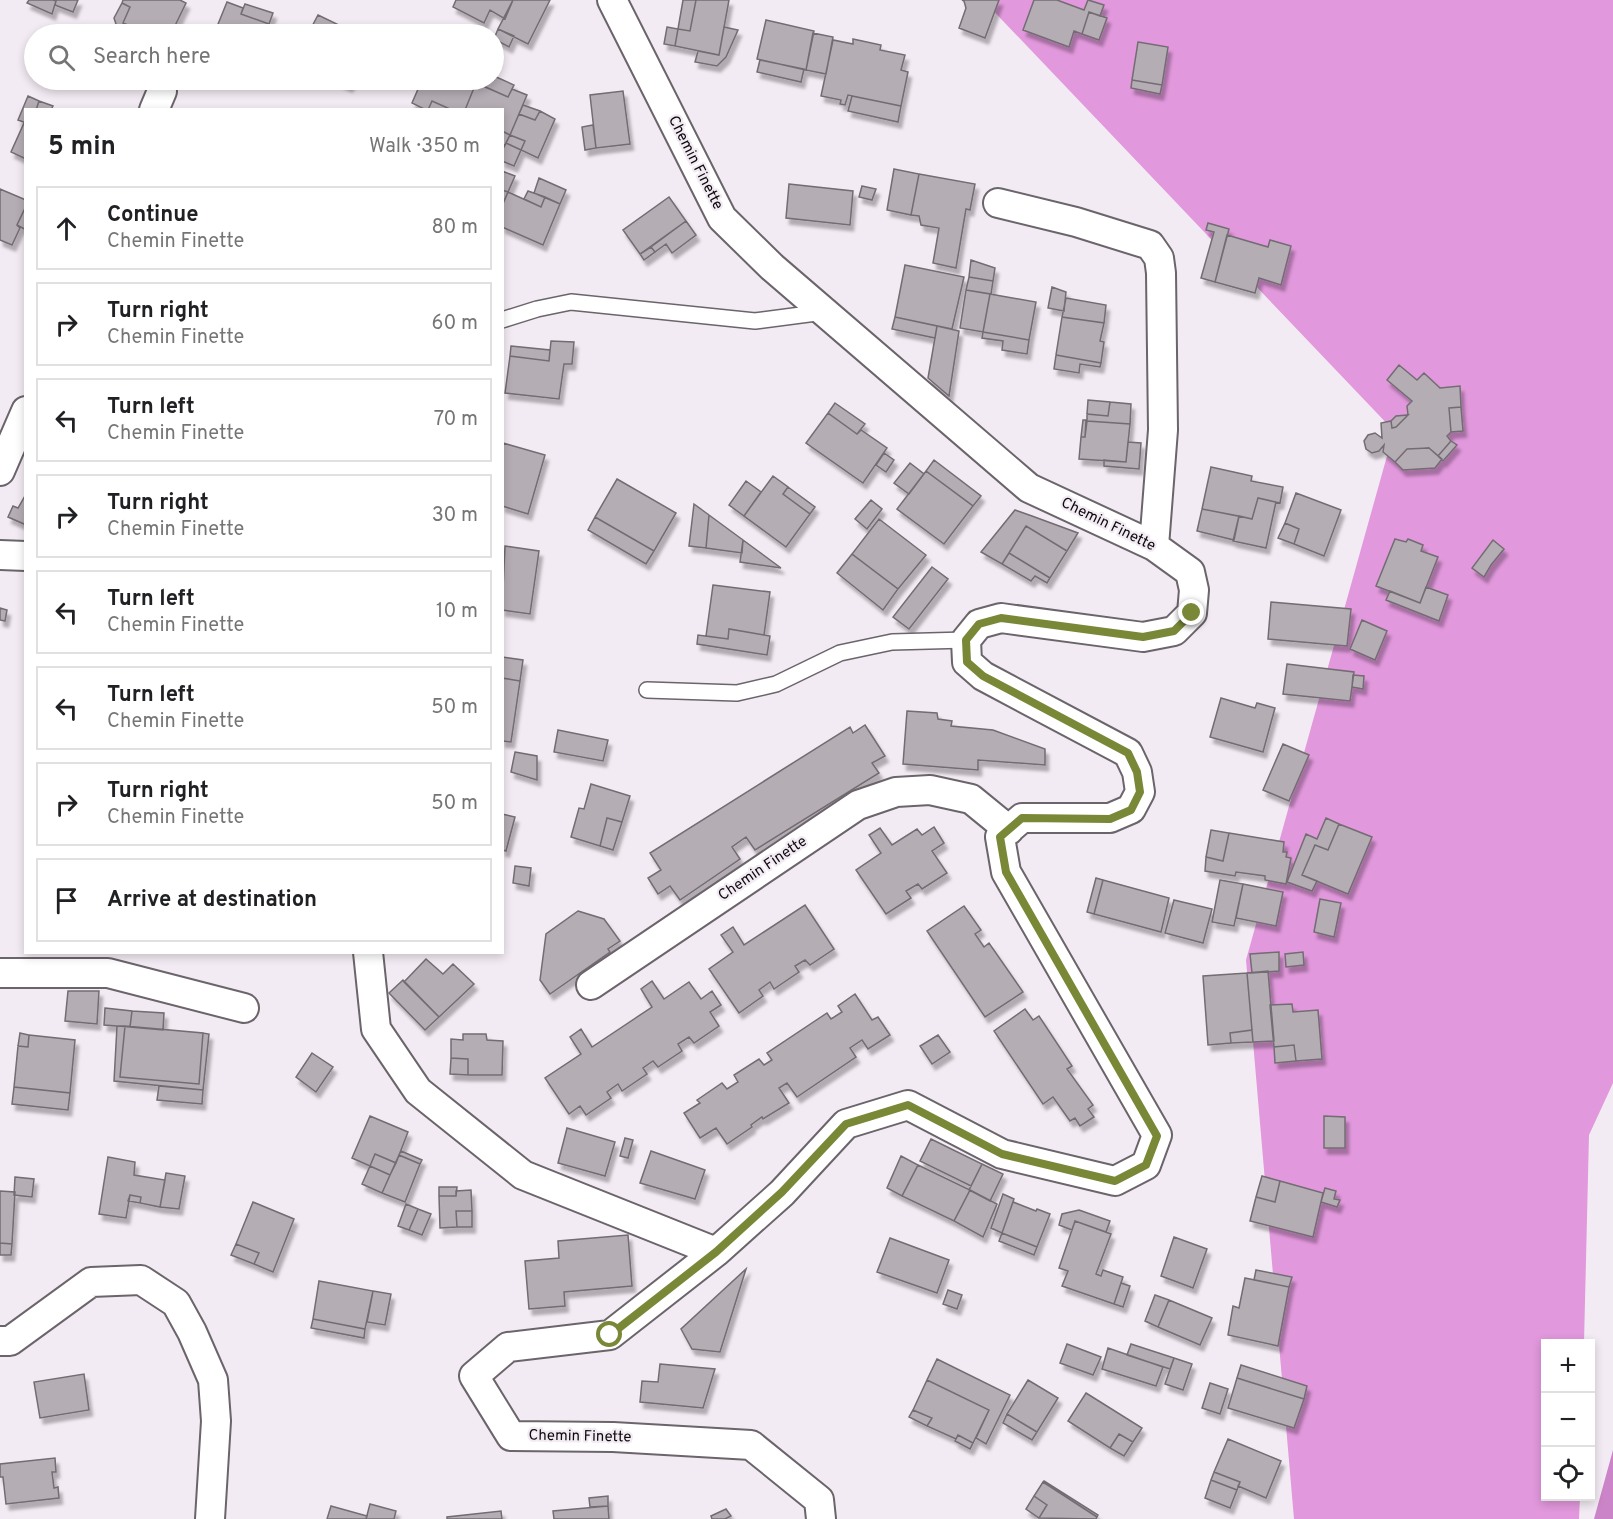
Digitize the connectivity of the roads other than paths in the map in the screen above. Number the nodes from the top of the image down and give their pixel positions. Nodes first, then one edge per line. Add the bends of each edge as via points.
1 (612, 0) edge
2 (998, 203) dead end
3 (824, 312) junction
4 (504, 319) edge
5 (24, 416) edge
6 (0, 471) edge
7 (1154, 546) junction
8 (0, 555) edge
9 (24, 556) edge
10 (966, 640) junction
11 (646, 690) dead end
12 (1009, 830) junction
13 (368, 954) edge
14 (0, 973) edge
15 (591, 985) dead end
16 (243, 1008) dead end
17 (716, 1252) junction
18 (0, 1341) edge
19 (210, 1519) edge
20 (821, 1519) edge

1 - 3 street, Chemin Finette via 722,218
2 - 7 street via 1137,240 1150,245 1159,258 1163,430
3 - 4 lane via 755,321 571,302
3 - 7 street, Chemin Finette via 1029,488
5 - 6 street
7 - 10 street, Chemin Finette via 1190,572 1194,590 1192,613 1174,631 1143,637 1001,618 979,624
8 - 9 street
10 - 11 lane via 892,642 840,653 776,684 737,693
10 - 12 street via 967,662 983,676 1128,753 1137,772 1140,792 1131,810 1110,819 1022,818
12 - 15 street, Chemin Finette via 971,799 930,790 896,792 858,805
12 - 17 street, Chemin Finette via 1000,837 1006,872 1157,1136 1146,1165 1115,1181 1002,1154 908,1105 846,1124 782,1192
13 - 17 street via 376,1029 418,1091 523,1175
14 - 16 street via 108,973
17 - 20 street, Chemin Finette via 610,1335 508,1347 474,1376 511,1436 751,1445 819,1500
18 - 19 street via 9,1341 91,1282 141,1280 176,1303 213,1380 216,1421

